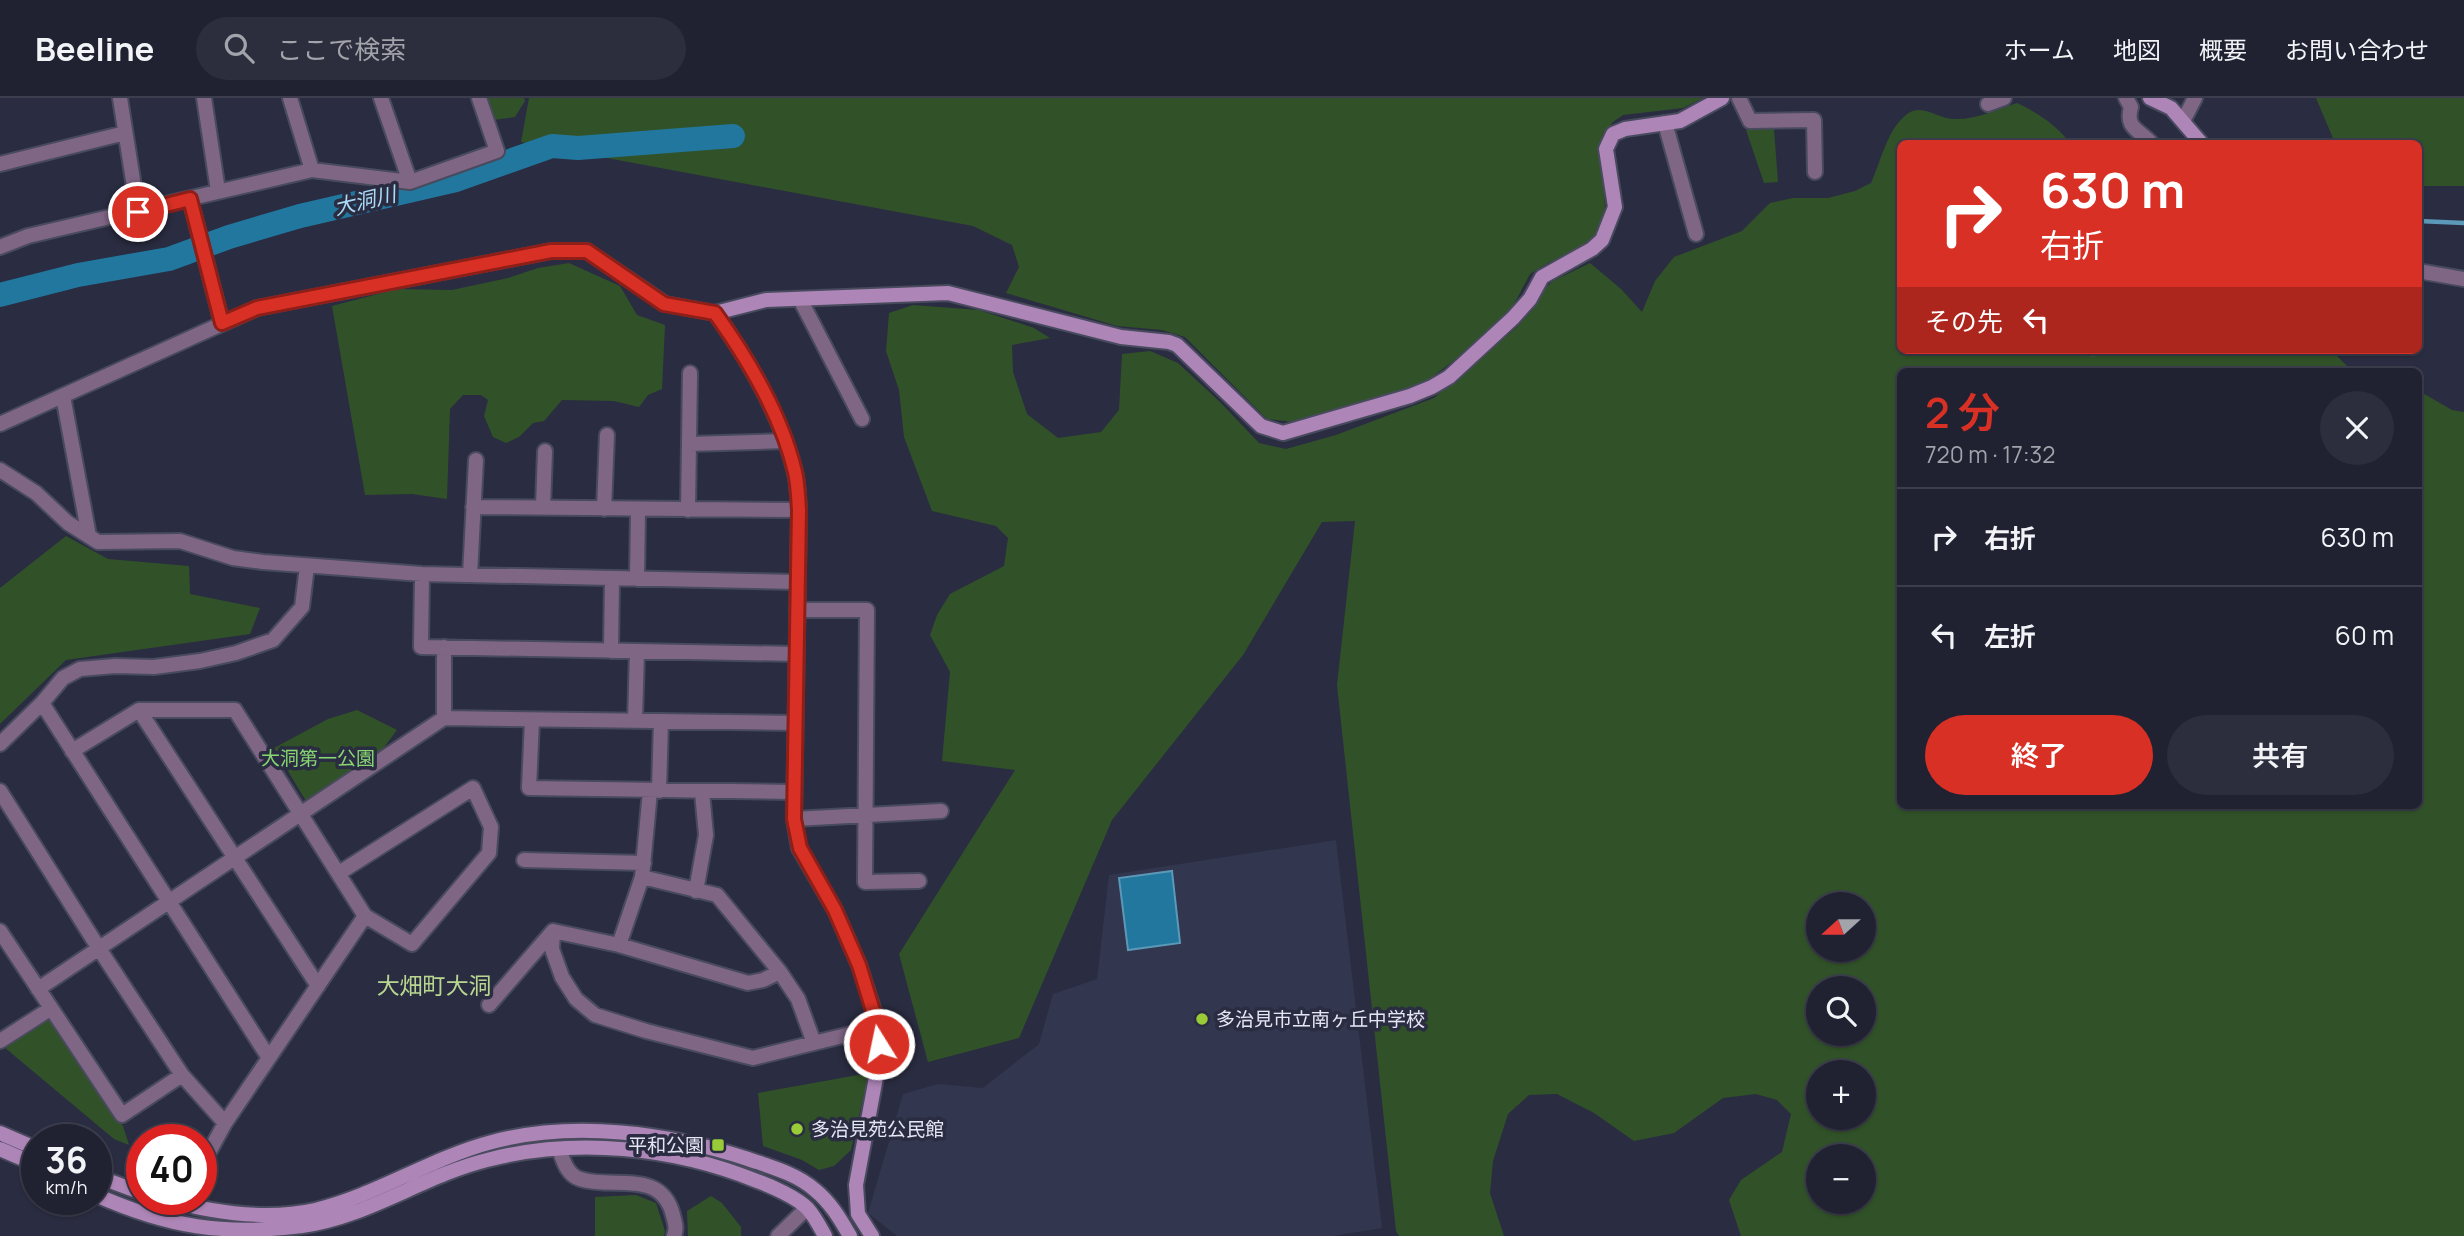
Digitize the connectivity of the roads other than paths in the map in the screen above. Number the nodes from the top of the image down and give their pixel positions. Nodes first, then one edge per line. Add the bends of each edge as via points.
1 (120, 98) edge
2 (204, 98) edge
3 (290, 98) edge
4 (381, 98) edge
5 (479, 98) edge
6 (1722, 98) edge
7 (1739, 98) edge
8 (2004, 98) edge
9 (2126, 98) edge
10 (2150, 98) edge
11 (2195, 98) edge
12 (1988, 104) dead end
13 (2183, 121) junction
14 (1665, 123) junction
15 (125, 133) junction
16 (2147, 140) edge
17 (2199, 140) edge
18 (0, 164) edge
19 (312, 170) junction
20 (1815, 172) dead end
21 (410, 182) junction
22 (218, 191) junction
23 (190, 199) junction
24 (138, 212) junction
25 (1696, 234) dead end
26 (0, 247) edge
27 (2422, 272) edge
28 (2464, 279) edge
29 (800, 299) junction
30 (715, 313) junction
31 (222, 323) junction
32 (690, 373) dead end
33 (63, 396) junction
34 (862, 419) dead end
35 (0, 424) edge
36 (607, 435) dead end
37 (784, 441) junction
38 (689, 444) junction
39 (545, 451) dead end
40 (476, 460) dead end
41 (0, 470) edge
42 (473, 507) junction
43 (543, 507) junction
44 (604, 509) junction
45 (638, 510) junction
46 (688, 510) junction
47 (799, 510) junction
48 (89, 536) junction
49 (307, 566) junction
50 (422, 574) junction
51 (470, 575) junction
52 (612, 579) junction
53 (637, 579) junction
54 (796, 583) junction
55 (797, 610) junction
56 (444, 648) junction
57 (611, 651) junction
58 (637, 651) junction
59 (797, 654) junction
60 (41, 703) junction
61 (139, 710) junction
62 (444, 718) junction
63 (531, 719) junction
64 (635, 721) junction
65 (661, 721) junction
66 (795, 723) junction
67 (0, 744) edge
68 (72, 751) junction
69 (0, 791) edge
70 (655, 791) junction
71 (702, 792) junction
72 (794, 792) junction
73 (941, 811) dead end
74 (302, 814) junction
75 (866, 816) junction
76 (794, 819) junction
77 (236, 858) junction
78 (524, 860) dead end
79 (643, 870) junction
80 (340, 873) junction
81 (919, 881) dead end
82 (696, 891) junction
83 (168, 901) junction
84 (365, 916) junction
85 (0, 931) edge
86 (553, 931) junction
87 (619, 946) junction
88 (98, 947) junction
89 (780, 972) junction
90 (318, 986) junction
91 (38, 989) junction
92 (489, 1005) dead end
93 (50, 1009) junction
94 (878, 1027) junction
95 (0, 1041) edge
96 (814, 1043) junction
97 (269, 1058) junction
98 (182, 1075) junction
99 (225, 1123) junction
100 (0, 1133) edge
101 (217, 1138) edge
102 (21, 1142) edge
103 (0, 1149) edge
104 (559, 1149) junction
105 (21, 1158) edge
106 (112, 1202) edge
107 (217, 1206) edge
108 (807, 1208) junction
109 (182, 1215) edge
110 (179, 1225) junction
111 (674, 1236) edge
112 (778, 1236) edge
113 (825, 1236) edge
114 (850, 1236) edge
115 (872, 1236) edge

1 - 15 street
2 - 22 street
3 - 19 street
4 - 21 street
5 - 21 street via 497,151
6 - 14 street via 1680,121
7 - 20 street via 1750,121 1814,120
8 - 12 street
9 - 16 street via 2132,127
10 - 13 street via 2171,108
11 - 13 street
13 - 17 street
14 - 25 street
14 - 29 street via 1613,134 1606,149 1615,207 1601,240 1542,277 1513,318 1449,377 1410,396 1283,433 1261,426 1169,342 1121,337 948,293
15 - 18 street
15 - 24 street
19 - 21 street
19 - 22 street
22 - 23 street
23 - 24 street
23 - 31 street
24 - 26 street via 28,236
27 - 28 street
29 - 30 street via 766,300
29 - 34 street
30 - 31 street via 664,304 587,251 551,251 257,308
30 - 37 street via 760,382
31 - 33 street
32 - 38 street
33 - 35 street
33 - 48 street
36 - 44 street
37 - 38 street
37 - 47 street via 795,473
38 - 46 street
39 - 43 street
40 - 42 street
41 - 48 street
42 - 43 street
42 - 51 street
43 - 44 street
44 - 45 street
45 - 46 street
45 - 53 street
46 - 47 street
47 - 54 street
48 - 49 street via 98,542 180,541 233,558
49 - 50 street
49 - 60 street via 302,607 273,640 200,661 80,669 63,678
50 - 51 street
50 - 56 street via 421,648
51 - 52 street
52 - 53 street
52 - 57 street
53 - 54 street
54 - 55 street
55 - 59 street
55 - 75 street via 867,610
56 - 57 street
56 - 62 street
57 - 58 street
58 - 59 street
58 - 64 street
59 - 66 street
60 - 67 street
60 - 68 street
61 - 68 street
61 - 74 street via 235,710
61 - 77 street
62 - 63 street
62 - 74 street
63 - 64 street
63 - 70 street via 529,788
64 - 65 street
65 - 66 street
65 - 70 street
66 - 72 street
68 - 83 street
69 - 88 street
70 - 71 street
70 - 79 street
71 - 72 street
71 - 82 street via 706,835
72 - 76 street
73 - 75 street
74 - 77 street
74 - 80 street
75 - 76 street
75 - 81 street via 865,882
76 - 94 street via 800,848 859,965
77 - 83 street
77 - 90 street
78 - 79 street
79 - 82 street
79 - 87 street
80 - 84 street
80 - 84 street via 473,788 491,827 489,853 412,944
82 - 89 street via 718,895
83 - 88 street
83 - 97 street
84 - 90 street
85 - 91 street
86 - 87 street
86 - 92 street
86 - 96 street via 552,949 562,977 576,999 595,1015 753,1058
87 - 89 street via 748,983
88 - 91 street
88 - 98 street
89 - 96 street via 798,999
90 - 97 street
91 - 93 street
93 - 95 street
93 - 98 street via 122,1115
94 - 96 street
94 - 115 street via 879,1061 856,1185 858,1214
97 - 99 street
98 - 99 street
99 - 101 street
100 - 102 street
103 - 105 street
104 - 108 street via 626,1149 685,1158 771,1186
104 - 110 street via 520,1153 449,1171 348,1215 306,1226 219,1231
104 - 111 street via 567,1169 578,1179 657,1189 671,1206
106 - 110 street
107 - 114 street via 278,1215 314,1210 494,1141 608,1131 694,1143 780,1170 814,1188 833,1207
108 - 112 street
108 - 113 street
109 - 110 street

